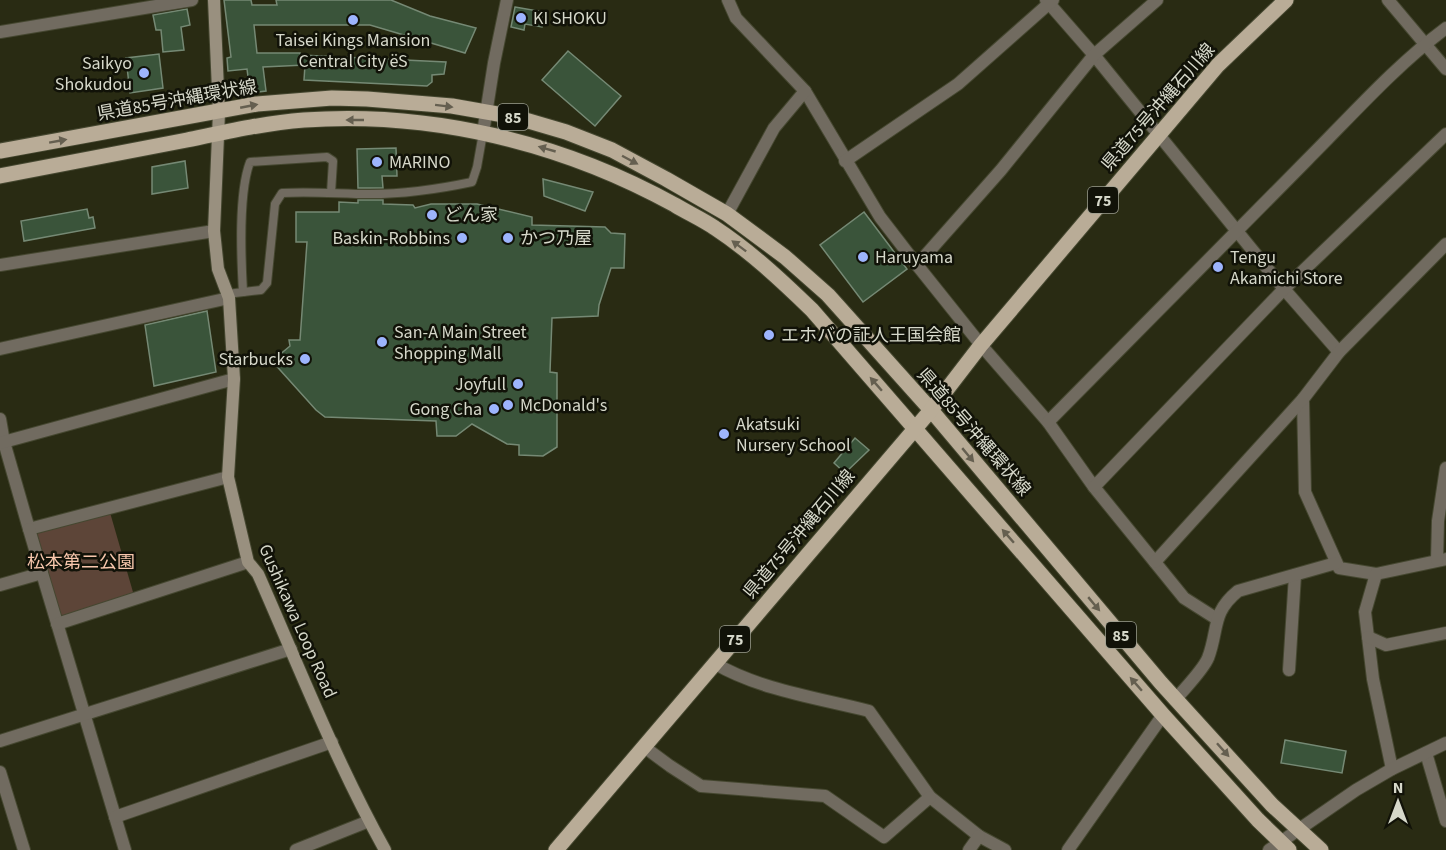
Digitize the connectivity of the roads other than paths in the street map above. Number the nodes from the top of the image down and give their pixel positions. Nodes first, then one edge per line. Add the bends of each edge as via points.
1 (192, 0) edge
2 (214, 0) edge
3 (507, 0) edge
4 (728, 0) edge
5 (1157, 0) edge
6 (1286, 0) edge
7 (1388, 0) edge
8 (1050, 1) edge
9 (1446, 28) edge
10 (0, 32) edge
11 (1425, 44) junction
12 (1094, 55) junction
13 (1446, 69) edge
14 (805, 91) junction
15 (219, 112) junction
16 (486, 112) junction
17 (218, 134) junction
18 (483, 134) junction
19 (1446, 134) edge
20 (1159, 135) junction
21 (0, 151) edge
22 (845, 160) junction
23 (0, 176) edge
24 (331, 193) junction
25 (727, 214) junction
26 (1237, 230) junction
27 (214, 231) junction
28 (1446, 244) edge
29 (0, 265) edge
30 (917, 266) junction
31 (1284, 289) junction
32 (243, 292) junction
33 (228, 296) junction
34 (981, 345) junction
35 (0, 349) edge
36 (1339, 352) junction
37 (234, 379) junction
38 (1303, 399) junction
39 (931, 410) junction
40 (0, 419) edge
41 (1048, 423) junction
42 (914, 428) junction
43 (2, 442) edge
44 (1446, 468) edge
45 (228, 477) junction
46 (1094, 487) junction
47 (29, 529) junction
48 (1442, 559) edge
49 (248, 562) junction
50 (1155, 562) junction
51 (1335, 563) junction
52 (42, 573) junction
53 (1376, 574) junction
54 (1295, 575) junction
55 (0, 585) edge
56 (1217, 619) junction
57 (57, 624) junction
58 (1446, 633) edge
59 (1368, 637) junction
60 (291, 649) junction
61 (714, 663) junction
62 (1289, 670) dead end
63 (1176, 699) junction
64 (84, 714) junction
65 (1163, 715) junction
66 (0, 741) edge
67 (332, 742) junction
68 (1446, 743) edge
69 (643, 746) junction
70 (1426, 753) junction
71 (1392, 769) junction
72 (0, 772) edge
73 (930, 797) junction
74 (115, 817) junction
75 (369, 821) junction
76 (1446, 821) edge
77 (1299, 829) junction
78 (979, 836) junction
79 (1280, 847) edge
80 (24, 850) edge
81 (126, 850) edge
82 (296, 850) edge
83 (385, 850) edge
84 (555, 850) edge
85 (969, 850) edge
86 (1005, 850) edge
87 (1068, 850) edge
88 (1321, 850) edge

1 - 10 street
2 - 15 main road, Gushikawa Loop Road
3 - 16 street
4 - 14 street via 736,18
5 - 12 street
6 - 20 main road, 県道75号沖縄石川線 / 75 via 1218,65
7 - 11 street
8 - 12 street
8 - 22 street via 958,84
9 - 11 street
11 - 13 street
11 - 26 street
12 - 20 street
12 - 30 street
14 - 22 street
14 - 25 street via 774,128
15 -> 16 main road, 県道85号沖縄環状線 / 85 via 257,104 332,98
15 - 17 main road, Gushikawa Loop Road
21 -> 15 main road, 県道85号沖縄環状線 / 85
16 - 18 street
16 -> 25 main road, 県道85号沖縄環状線 / 85 via 566,132 612,150
18 -> 17 main road, 85 via 419,123 370,120 303,120
17 - 23 main road, 85
17 - 27 main road, Gushikawa Loop Road
18 - 24 lane via 472,182 372,194
42 -> 18 main road, 85 via 812,309 770,269 714,227 602,169 558,152
19 - 31 street
20 - 26 street
20 - 34 main road, 県道75号沖縄石川線 / 75
22 - 30 street via 880,217
24 - 32 lane via 282,193 275,204 267,284 261,290
24 - 32 lane via 333,160 327,157 250,162 245,176
25 - 39 main road, 県道85号沖縄環状線 / 85 via 828,295
26 - 31 street
26 - 41 street
27 - 29 street
27 - 33 main road, Gushikawa Loop Road via 218,269
28 - 36 street
30 - 34 street
31 - 36 street
31 - 46 street
32 - 33 lane
33 - 35 street
33 - 37 main road, Gushikawa Loop Road
34 - 39 main road, 県道75号沖縄石川線 / 75
34 - 41 street
36 - 38 street
37 - 43 street
37 - 45 main road, Gushikawa Loop Road
38 - 50 street
38 - 51 street via 1305,492
39 - 42 main road, 県道75号沖縄石川線 / 75
39 -> 63 main road, 県道85号沖縄環状線 / 85
40 - 43 street
41 - 46 street
42 - 61 main road, 県道75号沖縄石川線 / 75
65 -> 42 main road, 85
43 - 47 street
44 - 48 street via 1438,521
45 - 47 street
45 - 49 main road, Gushikawa Loop Road
46 - 50 street
47 - 52 street
48 - 53 street
49 - 57 street
49 - 60 main road, Gushikawa Loop Road via 258,574
50 - 56 street via 1184,598
51 - 53 street via 1339,568
51 - 54 street
52 - 55 street
52 - 57 street
53 - 59 street via 1365,612
54 - 56 street via 1238,591 1226,601
54 - 62 street
56 - 63 street via 1207,660
57 - 64 street
58 - 59 street via 1386,645
59 - 71 street
60 - 64 street
60 - 67 main road, Gushikawa Loop Road
61 - 69 main road, 県道75号沖縄石川線 / 75
61 - 73 street via 768,685 869,711
63 -> 77 main road, 県道85号沖縄環状線 / 85 via 1272,805
64 - 66 street
64 - 74 street
65 - 79 main road, 85
65 - 87 street
67 - 74 street
67 - 75 main road, Gushikawa Loop Road
68 - 70 street
69 - 73 street via 701,786 825,796 884,837
69 - 84 main road, 県道75号沖縄石川線 / 75
70 - 71 street
70 - 76 street
71 - 77 street
72 - 80 street
73 - 78 street
74 - 81 street
75 - 82 street
75 - 83 main road, Gushikawa Loop Road
77 - 79 street
77 - 88 main road, 県道85号沖縄環状線 / 85
78 - 85 street
78 - 86 street

